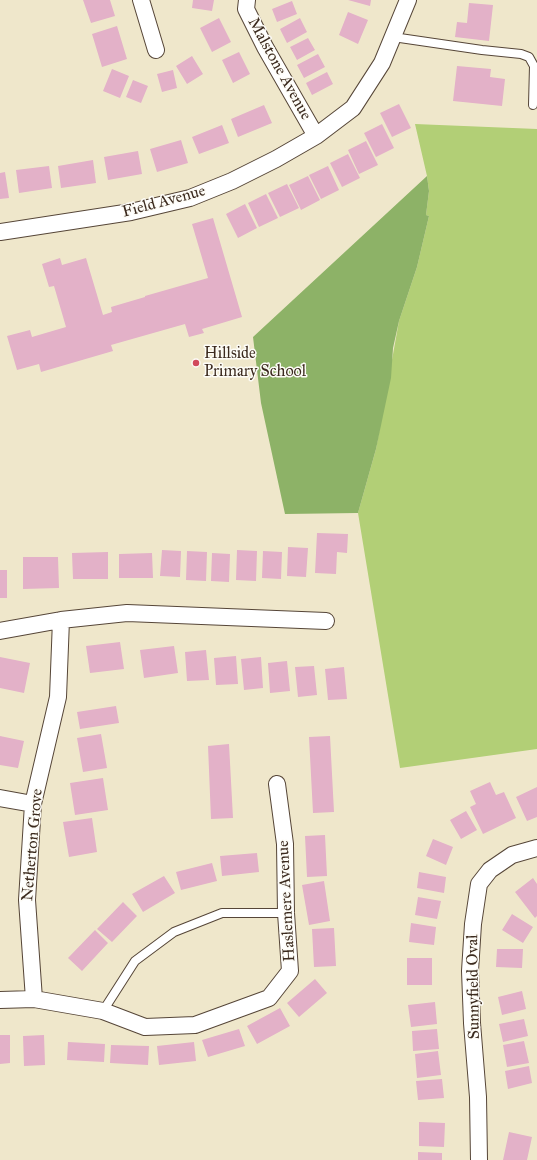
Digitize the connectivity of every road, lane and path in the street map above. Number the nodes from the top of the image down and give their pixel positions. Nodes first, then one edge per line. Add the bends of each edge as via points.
1 (140, 0) edge
2 (247, 0) edge
3 (405, 8) edge
4 (393, 37) junction
5 (156, 50) dead end
6 (533, 105) dead end
7 (316, 136) junction
8 (0, 232) edge
9 (61, 620) junction
10 (326, 621) dead end
11 (0, 631) edge
12 (277, 784) dead end
13 (0, 798) edge
14 (33, 804) junction
15 (537, 848) edge
16 (286, 913) junction
17 (34, 999) junction
18 (0, 1000) edge
19 (103, 1011) junction
20 (478, 1160) edge

1 - 5 street
2 - 7 street, Malstone Avenue via 246,8 265,47
3 - 4 street, Field Avenue
4 - 6 lane via 529,57 534,66
4 - 7 street, Field Avenue via 382,63 353,108
7 - 8 street, Field Avenue via 232,181 190,198 131,212
9 - 10 street via 126,613
9 - 11 street
9 - 14 street, Netherton Grove via 58,697
12 - 16 street, Haslemere Avenue via 285,844
13 - 14 street
14 - 17 street, Netherton Grove via 27,900
15 - 20 street, Sunnyfield Oval via 512,855 490,870 479,884 470,971 478,1097
16 - 19 lane via 222,913 174,932 135,962
16 - 19 street, Haslemere Avenue via 290,971 269,998 195,1025 145,1027
17 - 18 street, Haslemere Avenue
17 - 19 street, Haslemere Avenue

